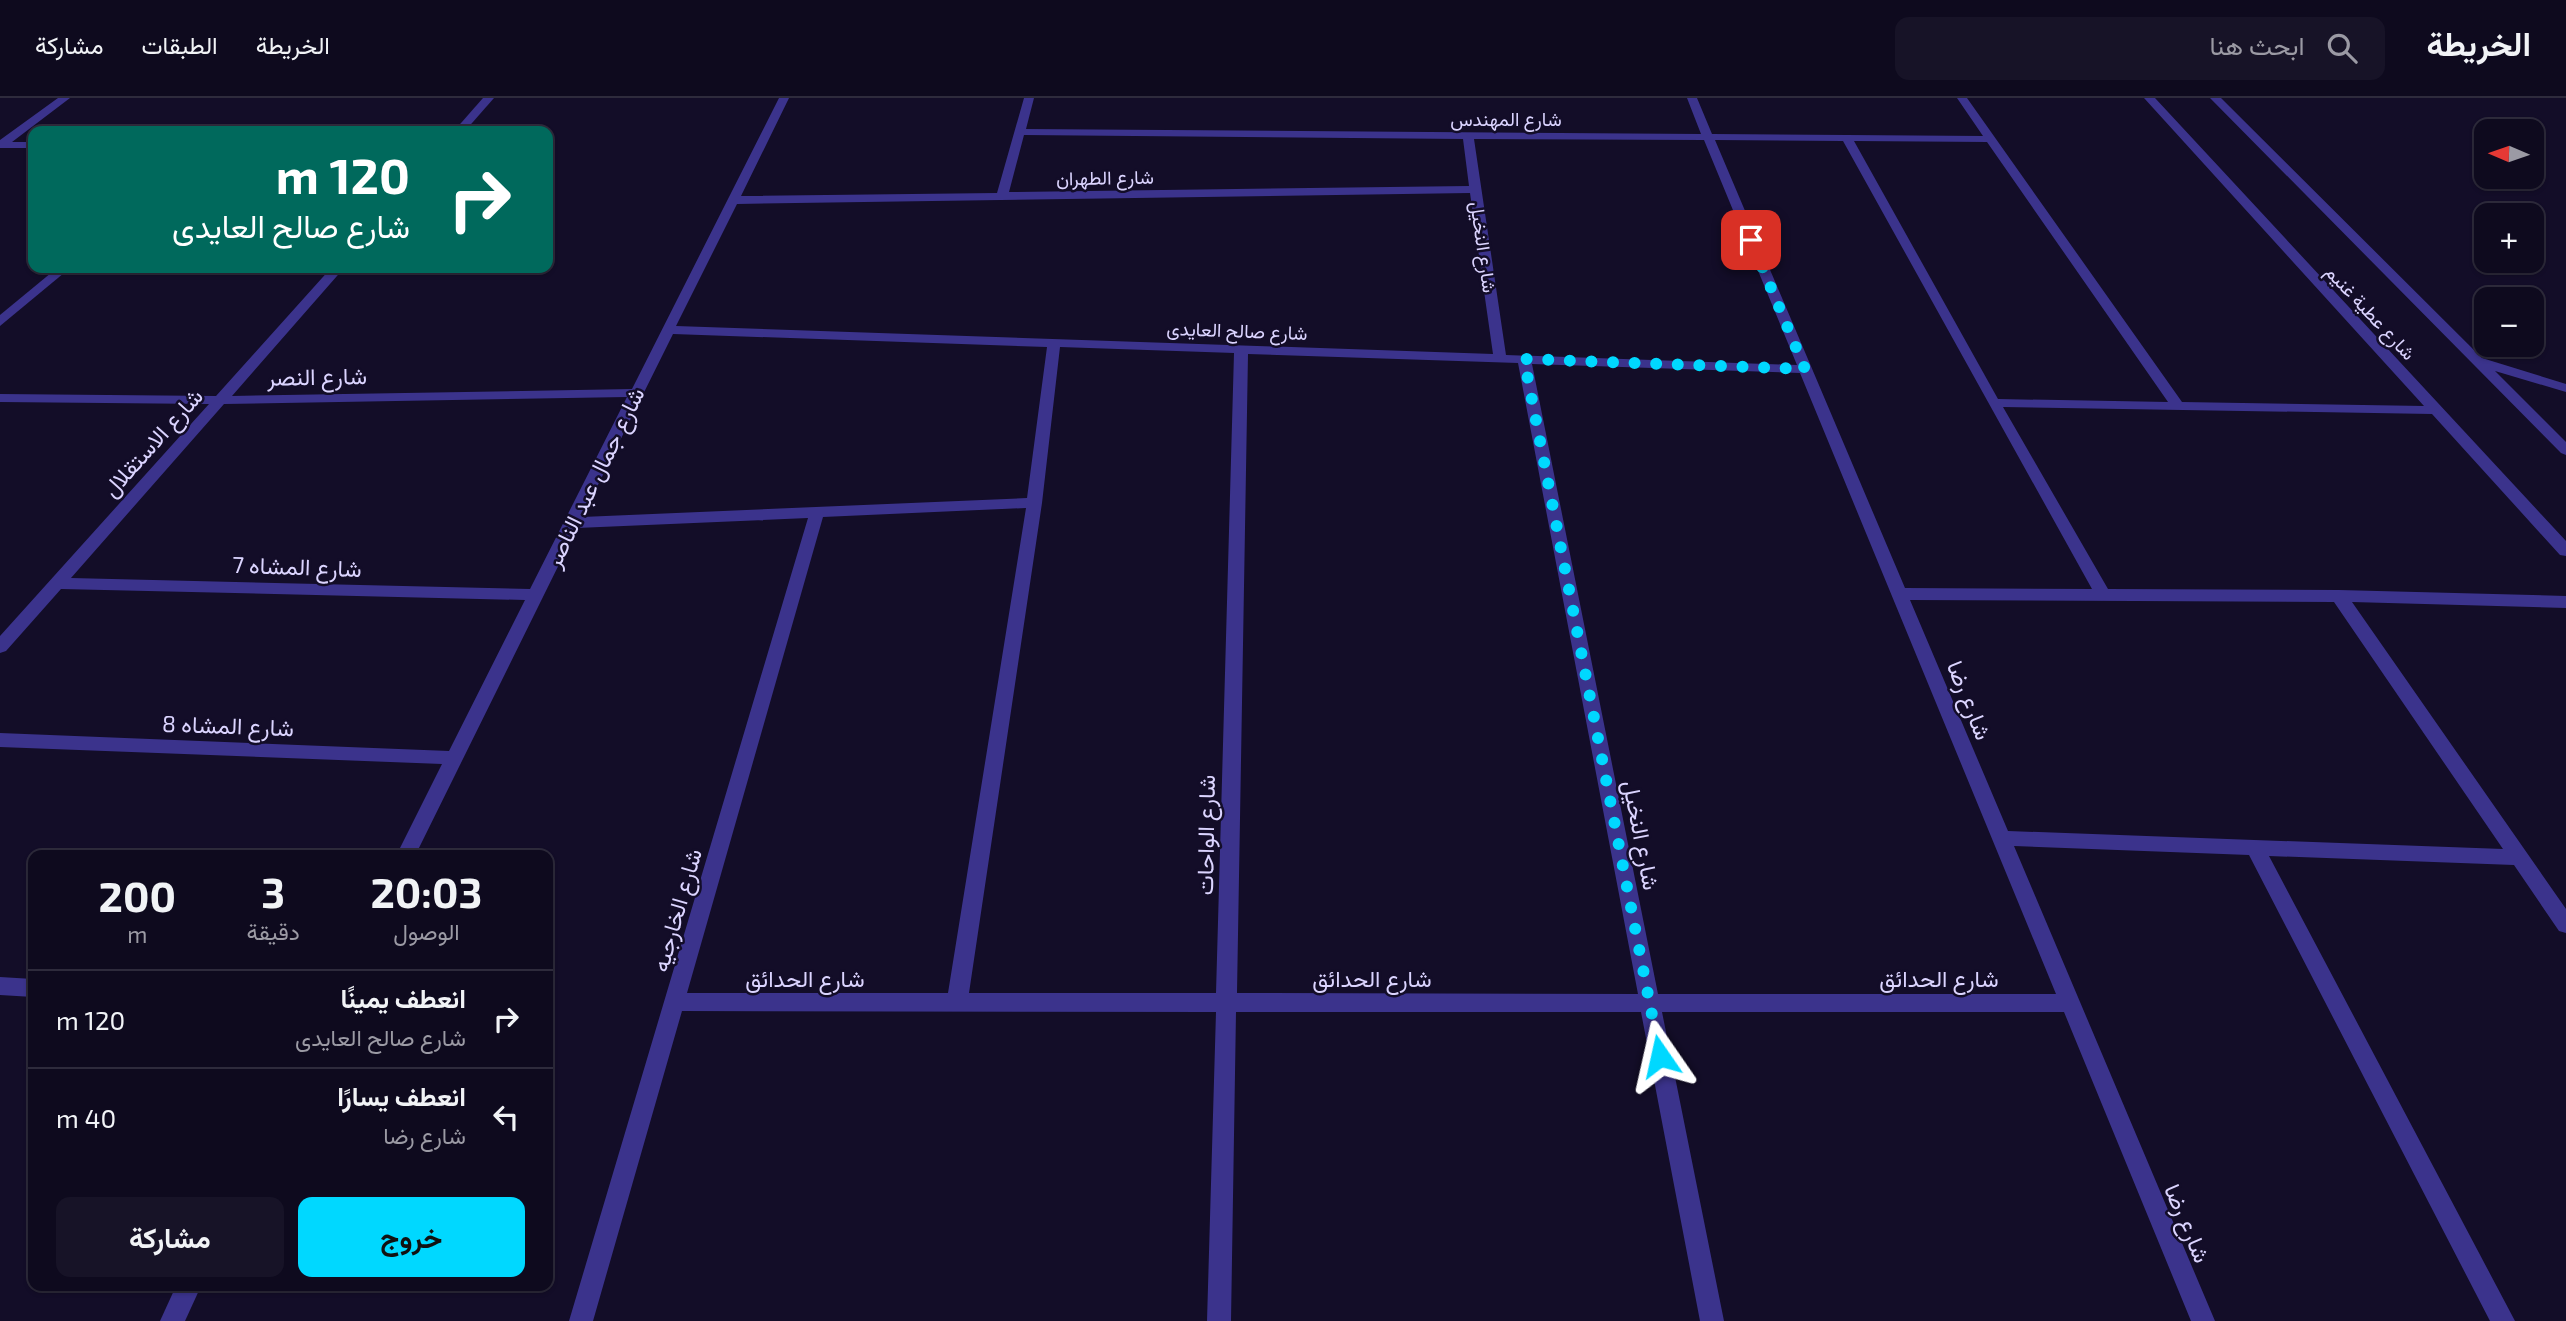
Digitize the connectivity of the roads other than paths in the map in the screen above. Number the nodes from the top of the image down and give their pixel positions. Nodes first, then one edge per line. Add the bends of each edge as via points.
1 (65, 98) edge
2 (489, 98) edge
3 (785, 98) edge
4 (1029, 98) edge
5 (1692, 98) edge
6 (1962, 98) edge
7 (2148, 98) edge
8 (2215, 98) edge
9 (464, 126) edge
10 (1020, 132) junction
11 (1468, 135) junction
12 (1708, 137) junction
13 (1847, 138) junction
14 (1991, 139) junction
15 (0, 145) edge
16 (28, 145) edge
17 (1476, 189) junction
18 (1002, 196) junction
19 (734, 200) junction
20 (58, 273) edge
21 (334, 273) edge
22 (0, 322) edge
23 (668, 331) junction
24 (1054, 344) junction
25 (1241, 350) junction
26 (1500, 358) junction
27 (1524, 359) junction
28 (2478, 361) junction
29 (1805, 369) junction
30 (2566, 388) edge
31 (635, 393) junction
32 (0, 398) edge
33 (220, 400) junction
34 (1993, 403) junction
35 (2178, 406) junction
36 (2436, 410) junction
37 (2566, 450) edge
38 (1034, 503) junction
39 (817, 513) junction
40 (571, 523) junction
41 (2566, 551) edge
42 (57, 583) junction
43 (1899, 594) junction
44 (536, 595) junction
45 (2104, 595) junction
46 (2339, 596) junction
47 (2566, 602) edge
48 (0, 647) edge
49 (0, 740) edge
50 (454, 758) junction
51 (2001, 838) junction
52 (2254, 846) junction
53 (408, 850) edge
54 (2519, 857) junction
55 (2566, 925) edge
56 (0, 986) edge
57 (28, 988) edge
58 (674, 1002) junction
59 (1225, 1002) junction
60 (1649, 1002) junction
61 (957, 1003) junction
62 (2070, 1003) junction
63 (187, 1291) edge
64 (172, 1321) edge
65 (581, 1321) edge
66 (1219, 1321) edge
67 (1712, 1321) edge
68 (2203, 1321) edge
69 (2503, 1321) edge

1 - 15 street
2 - 9 street
3 - 19 street, شارع جمال عبد الناصر
4 - 10 street
5 - 12 street, شارع رضا
6 - 14 street
7 - 36 street, شارع عطية غنيم
8 - 28 street, شارع عطية غنيم
10 - 11 street, شارع المهندس
10 - 18 street
11 - 12 street, شارع المهندس
11 - 17 street, شارع النخيل
12 - 13 street, شارع المهندس
12 - 29 street, شارع رضا
13 - 14 street, شارع المهندس
13 - 34 street
14 - 35 street
15 - 16 street
17 - 18 street, شارع الطهران
17 - 26 street, شارع النخيل
18 - 19 street, شارع الطهران
19 - 23 street, شارع جمال عبد الناصر
20 - 22 street
21 - 33 street, شارع الاستقلال
23 - 24 street, شارع صالح العايدى
23 - 31 street, شارع جمال عبد الناصر
24 - 25 street, شارع صالح العايدى
24 - 38 street
25 - 26 street, شارع صالح العايدى
25 - 59 street, شارع الواحات
26 - 27 street, شارع صالح العايدى
27 - 29 street, شارع صالح العايدى
27 - 60 street, شارع النخيل
28 - 30 street
28 - 37 street, شارع عطية غنيم
29 - 43 street, شارع رضا
31 - 33 street, شارع النصر
31 - 40 street, شارع جمال عبد الناصر
32 - 33 street, شارع النصر
33 - 42 street, شارع الاستقلال
34 - 35 street
34 - 45 street
35 - 36 street
36 - 41 street, شارع عطية غنيم
38 - 39 street
38 - 61 street
39 - 40 street
39 - 58 street, شارع الخارجيه
40 - 44 street, شارع جمال عبد الناصر
42 - 44 street, شارع المشاه 7
42 - 48 street, شارع الاستقلال
43 - 45 street
43 - 51 street, شارع رضا
44 - 50 street, شارع جمال عبد الناصر
45 - 46 street
46 - 47 street
46 - 54 street
49 - 50 street, شارع المشاه 8
50 - 53 street, شارع جمال عبد الناصر
51 - 52 street
51 - 62 street, شارع رضا
52 - 54 street
52 - 69 street
54 - 55 street
56 - 57 street
58 - 61 street, شارع الحدائق
58 - 65 street, شارع الخارجيه
59 - 60 street, شارع الحدائق
59 - 61 street, شارع الحدائق
59 - 66 street, شارع الواحات
60 - 62 street, شارع الحدائق
60 - 67 street, شارع النخيل
62 - 68 street, شارع رضا
63 - 64 street

